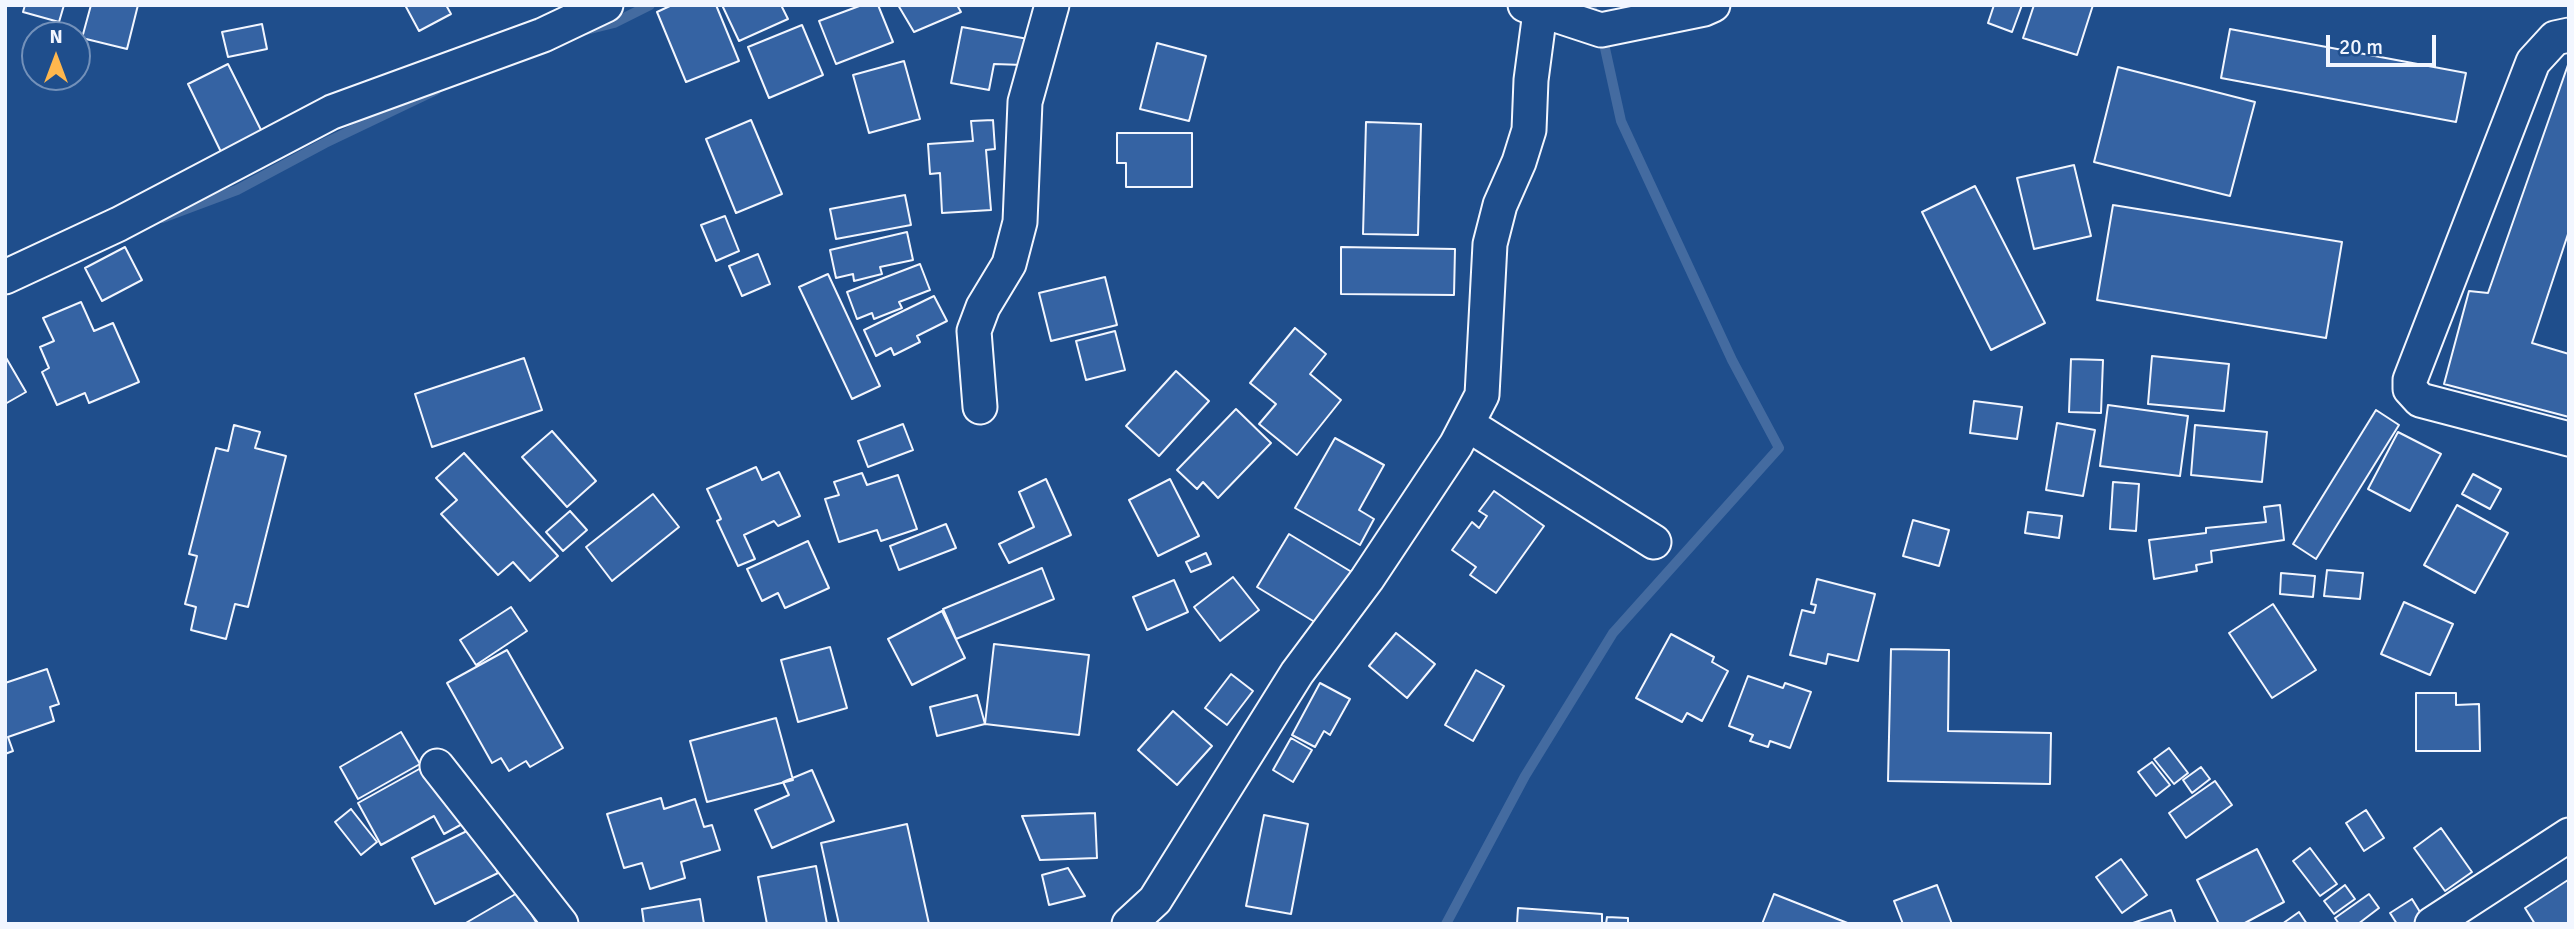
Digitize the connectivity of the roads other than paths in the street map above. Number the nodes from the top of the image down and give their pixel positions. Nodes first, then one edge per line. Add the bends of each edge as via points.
1 (606, 5) edge
2 (1052, 5) edge
3 (1713, 5) edge
4 (1533, 8) edge
5 (2569, 36) edge
6 (5, 277) edge
7 (980, 407) dead end
8 (1467, 424) junction
9 (2569, 439) edge
10 (1654, 542) dead end
11 (437, 766) dead end
12 (2569, 835) edge
13 (561, 924) edge
14 (1129, 924) edge
15 (2432, 924) edge

1 - 6 street via 543,35 332,111 119,224
2 - 7 street via 1025,102 1020,222 1009,264 974,331
3 - 4 street via 1601,30
4 - 8 street via 1528,130 1490,244 1482,395
5 - 9 street via 2555,38 2533,62 2410,389 2420,400
8 - 10 street
8 - 14 street via 1367,579 1297,673 1155,900
11 - 13 street
12 - 15 street

